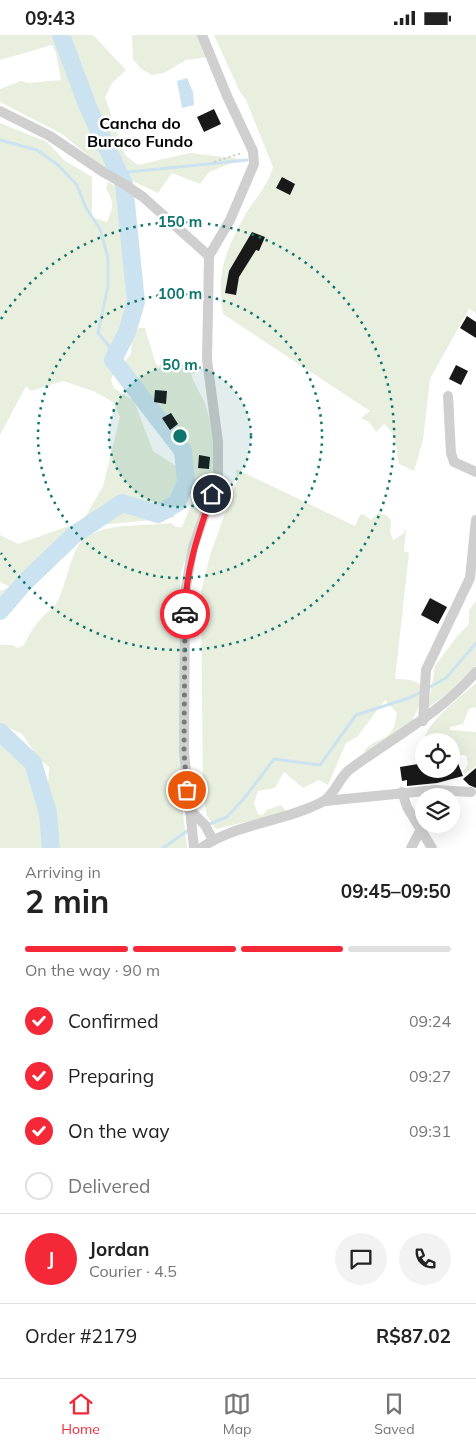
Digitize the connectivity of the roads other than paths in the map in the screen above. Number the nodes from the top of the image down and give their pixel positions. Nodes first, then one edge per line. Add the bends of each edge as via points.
1 (202, 35) edge
2 (0, 111) edge
3 (208, 256) junction
4 (448, 396) dead end
5 (476, 472) edge
6 (476, 520) edge
7 (476, 672) edge
8 (423, 721) junction
9 (402, 792) junction
10 (471, 792) dead end
11 (325, 801) junction
12 (189, 809) junction
13 (415, 822) edge
14 (419, 833) edge
15 (421, 833) edge
16 (212, 840) junction
17 (194, 848) edge
18 (201, 848) edge
19 (411, 848) edge
20 (432, 848) edge

1 - 3 street via 253,151 254,164
2 - 3 street via 50,136 143,197
3 - 12 street via 207,360 218,442 218,477 193,547 185,593 184,752
4 - 5 street via 454,463
6 - 8 street via 470,578 426,670
7 - 8 street
8 - 11 street via 347,772
9 - 10 street
9 - 11 street
9 - 13 street
11 - 16 street
12 - 16 street via 205,825
12 - 17 street
14 - 19 street
15 - 20 street
16 - 18 street

